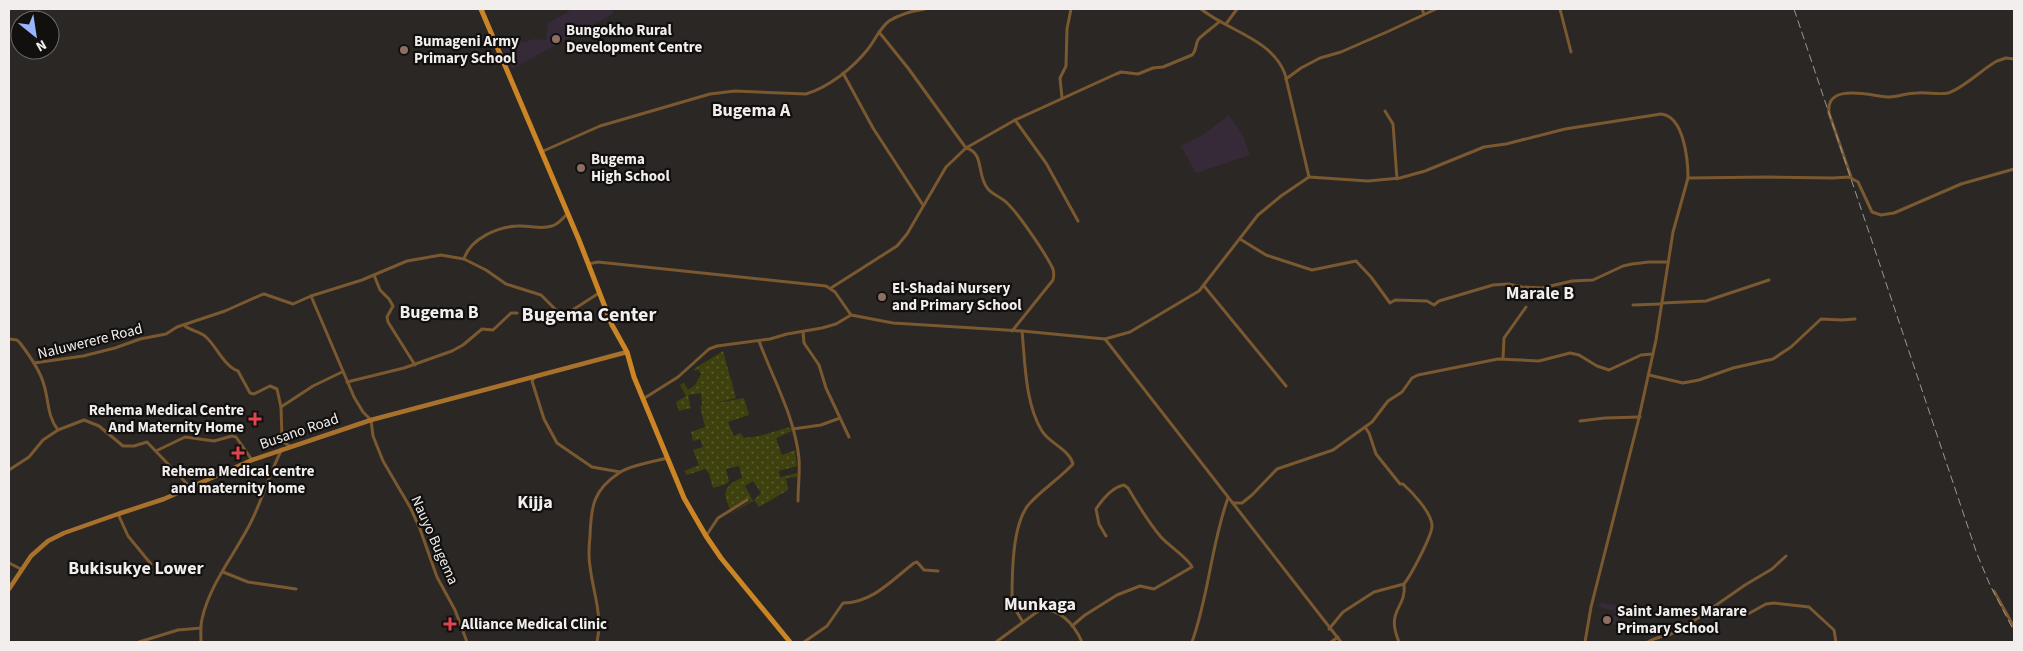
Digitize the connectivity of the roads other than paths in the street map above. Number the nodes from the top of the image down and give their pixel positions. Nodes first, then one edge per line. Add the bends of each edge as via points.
1 (482, 9) edge
2 (925, 9) edge
3 (1071, 9) edge
4 (1201, 9) edge
5 (1237, 9) edge
6 (1422, 9) edge
7 (1436, 9) edge
8 (1560, 9) edge
9 (1424, 14) junction
10 (1220, 21) junction
11 (1226, 24) junction
12 (879, 32) junction
13 (1571, 52) dead end
14 (2014, 59) edge
15 (842, 73) junction
16 (1286, 79) junction
17 (1062, 98) junction
18 (1386, 111) dead end
19 (1015, 120) junction
20 (966, 148) junction
21 (541, 152) junction
22 (2014, 169) edge
23 (1309, 177) junction
24 (1851, 177) junction
25 (1688, 178) junction
26 (1397, 179) junction
27 (923, 205) junction
28 (567, 214) junction
29 (1078, 220) dead end
30 (1240, 240) junction
31 (464, 260) junction
32 (1668, 262) junction
33 (588, 264) junction
34 (374, 275) junction
35 (1769, 280) dead end
36 (1204, 286) junction
37 (831, 288) junction
38 (600, 293) junction
39 (310, 296) junction
40 (1662, 303) junction
41 (1633, 305) dead end
42 (1526, 307) dead end
43 (517, 313) dead end
44 (851, 315) junction
45 (1854, 318) dead end
46 (185, 326) junction
47 (1012, 331) junction
48 (1022, 331) junction
49 (803, 332) junction
50 (9, 339) edge
51 (1105, 339) junction
52 (758, 341) junction
53 (627, 352) junction
54 (1653, 354) junction
55 (1503, 358) junction
56 (34, 363) junction
57 (415, 365) junction
58 (342, 372) junction
59 (1649, 375) junction
60 (535, 377) junction
61 (347, 382) junction
62 (1286, 386) dead end
63 (643, 399) junction
64 (281, 407) junction
65 (1640, 417) junction
66 (840, 418) junction
67 (372, 420) junction
68 (1580, 421) dead end
69 (1365, 427) junction
70 (793, 429) junction
71 (58, 430) junction
72 (849, 437) dead end
73 (290, 446) junction
74 (282, 449) junction
75 (156, 451) junction
76 (667, 458) junction
77 (252, 460) junction
78 (9, 470) edge
79 (620, 472) junction
80 (190, 488) junction
81 (1228, 497) junction
82 (747, 500) dead end
83 (798, 501) dead end
84 (1233, 503) junction
85 (118, 514) junction
86 (706, 536) junction
87 (1106, 536) dead end
88 (1786, 556) dead end
89 (9, 563) edge
90 (151, 564) dead end
91 (21, 569) junction
92 (938, 571) dead end
93 (223, 572) junction
94 (1404, 584) junction
95 (9, 589) edge
96 (296, 589) dead end
97 (1994, 591) dead end
98 (1711, 608) junction
99 (1023, 622) junction
100 (2013, 624) edge
101 (1072, 626) junction
102 (200, 628) junction
103 (1329, 628) junction
104 (1338, 637) junction
105 (140, 642) edge
106 (201, 642) edge
107 (467, 642) edge
108 (596, 642) edge
109 (790, 642) edge
110 (804, 642) edge
111 (996, 642) edge
112 (1082, 642) edge
113 (1192, 642) edge
114 (1331, 642) edge
115 (1341, 642) edge
116 (1399, 642) edge
117 (1585, 642) edge
118 (1648, 642) edge
119 (1836, 642) edge

1 - 21 main road
2 - 12 street via 896,17
3 - 17 street via 1066,67 1060,78
4 - 10 street
5 - 11 street
6 - 9 street
7 - 9 street
8 - 13 street
9 - 16 street via 1320,58
10 - 11 street
10 - 17 street via 1198,40 1192,55 1137,75 1120,72
11 - 16 street via 1268,49 1282,66
12 - 15 street via 860,57
12 - 20 street
14 - 24 street via 1997,61 1948,93 1920,92 1891,97 1851,93 1834,98 1829,106 1830,113
15 - 21 street via 806,94 736,91 710,94 600,126
15 - 27 street
16 - 23 street
17 - 19 street
18 - 26 street via 1393,124
19 - 20 street
19 - 29 street via 1046,163
20 - 27 street via 946,167
20 - 47 street via 979,158 983,182 1008,204 1053,270 1053,280
21 - 28 main road
22 - 24 street via 1961,184 1894,213 1881,215 1872,212 1858,182
23 - 26 street via 1368,181
23 - 30 street via 1269,205
24 - 25 street
25 - 26 street via 1682,137 1672,119 1662,114 1565,129 1484,147
25 - 32 street via 1674,225
27 - 37 street via 891,252
28 - 31 street via 552,226 518,226 490,233 474,244
28 - 33 main road
30 - 32 street via 1266,256 1312,270 1356,262 1390,303 1395,300 1427,300 1434,305 1493,285 1542,288 1594,280 1632,264
30 - 36 street
31 - 34 street, Naluwerere Road via 441,255 413,260
31 - 38 street, Naluwerere Road via 506,284 541,295 560,314 572,311
32 - 40 street
33 - 37 street via 598,262
33 - 38 main road
34 - 39 street, Naluwerere Road
34 - 57 street via 380,290 393,306 388,322
35 - 40 street via 1706,301
36 - 51 street via 1130,332
36 - 62 street
37 - 44 street
38 - 53 main road
39 - 46 street, Naluwerere Road via 293,304 264,294
39 - 58 street
40 - 41 street
40 - 54 street
42 - 55 street via 1505,337
43 - 57 street via 511,313 493,330 482,329 459,348
44 - 47 street via 893,323
44 - 49 street via 836,324
45 - 59 street via 1821,319 1778,356 1700,380 1683,383
46 - 56 street, Naluwerere Road via 115,348
46 - 64 street via 207,337 227,363 238,371 250,393 270,386 277,389
47 - 48 street
48 - 51 street
48 - 99 street via 1027,386 1037,421 1050,442 1069,456 1073,464 1030,504 1022,518 1012,562 1012,600
49 - 52 street
49 - 66 street via 804,343 819,365
50 - 56 street via 18,341
51 - 81 street
52 - 63 street via 724,344 709,349 678,377
52 - 70 street
53 - 60 street, Busano Road
53 - 63 main road
54 - 55 street via 1641,355 1609,370 1573,353 1539,361
54 - 59 street
55 - 69 street via 1415,376
56 - 71 street, Naluwerere Road via 44,384 49,414
57 - 61 street
58 - 61 street
58 - 64 street
59 - 65 street
60 - 67 street, Busano Road
60 - 79 street via 532,381 539,406 557,443 592,467
61 - 67 street via 363,412
63 - 76 main road
64 - 73 street via 282,438
65 - 68 street
65 - 117 street via 1593,598
66 - 70 street
66 - 72 street
67 - 73 street, Busano Road
67 - 107 street, Nauyo Bugema via 383,461 418,524 437,577 455,610
69 - 84 street via 1333,450 1277,469 1242,503
69 - 94 street via 1380,460 1413,494 1432,523 1431,533
70 - 83 street via 799,459
71 - 75 street via 84,420 99,426 122,446 147,442
71 - 78 street via 42,440 29,457
73 - 74 street, Busano Road
74 - 77 street, Busano Road
74 - 93 street via 250,524
75 - 77 street via 185,436 214,441 232,436
75 - 80 street
76 - 79 street
76 - 86 main road via 684,498
77 - 80 street, Busano Road
79 - 108 street via 598,493 591,507 590,567 600,618
80 - 85 street, Busano Road
81 - 84 street
81 - 113 street
82 - 86 street via 718,518
84 - 103 street
85 - 90 street via 128,536
85 - 91 street, Busano Road via 48,541 34,551
86 - 109 main road
87 - 101 street via 1096,509 1118,486 1124,485 1160,536 1190,561 1192,567 1159,587 1140,586 1109,598
88 - 98 street via 1772,569
89 - 91 street
91 - 95 street, Busano Road
92 - 110 street via 924,570 917,562 914,563 890,584 863,600 843,603 827,626
93 - 96 street via 248,582
93 - 102 street
94 - 103 street via 1374,592 1343,612
94 - 116 street via 1404,596 1393,621
97 - 100 street
98 - 118 street via 1669,635
98 - 119 street via 1748,614 1774,603 1809,607 1834,630
99 - 101 street via 1037,610 1046,609 1062,614
99 - 111 street
101 - 112 street
102 - 105 street via 178,630
102 - 106 street
103 - 104 street
104 - 114 street
104 - 115 street

